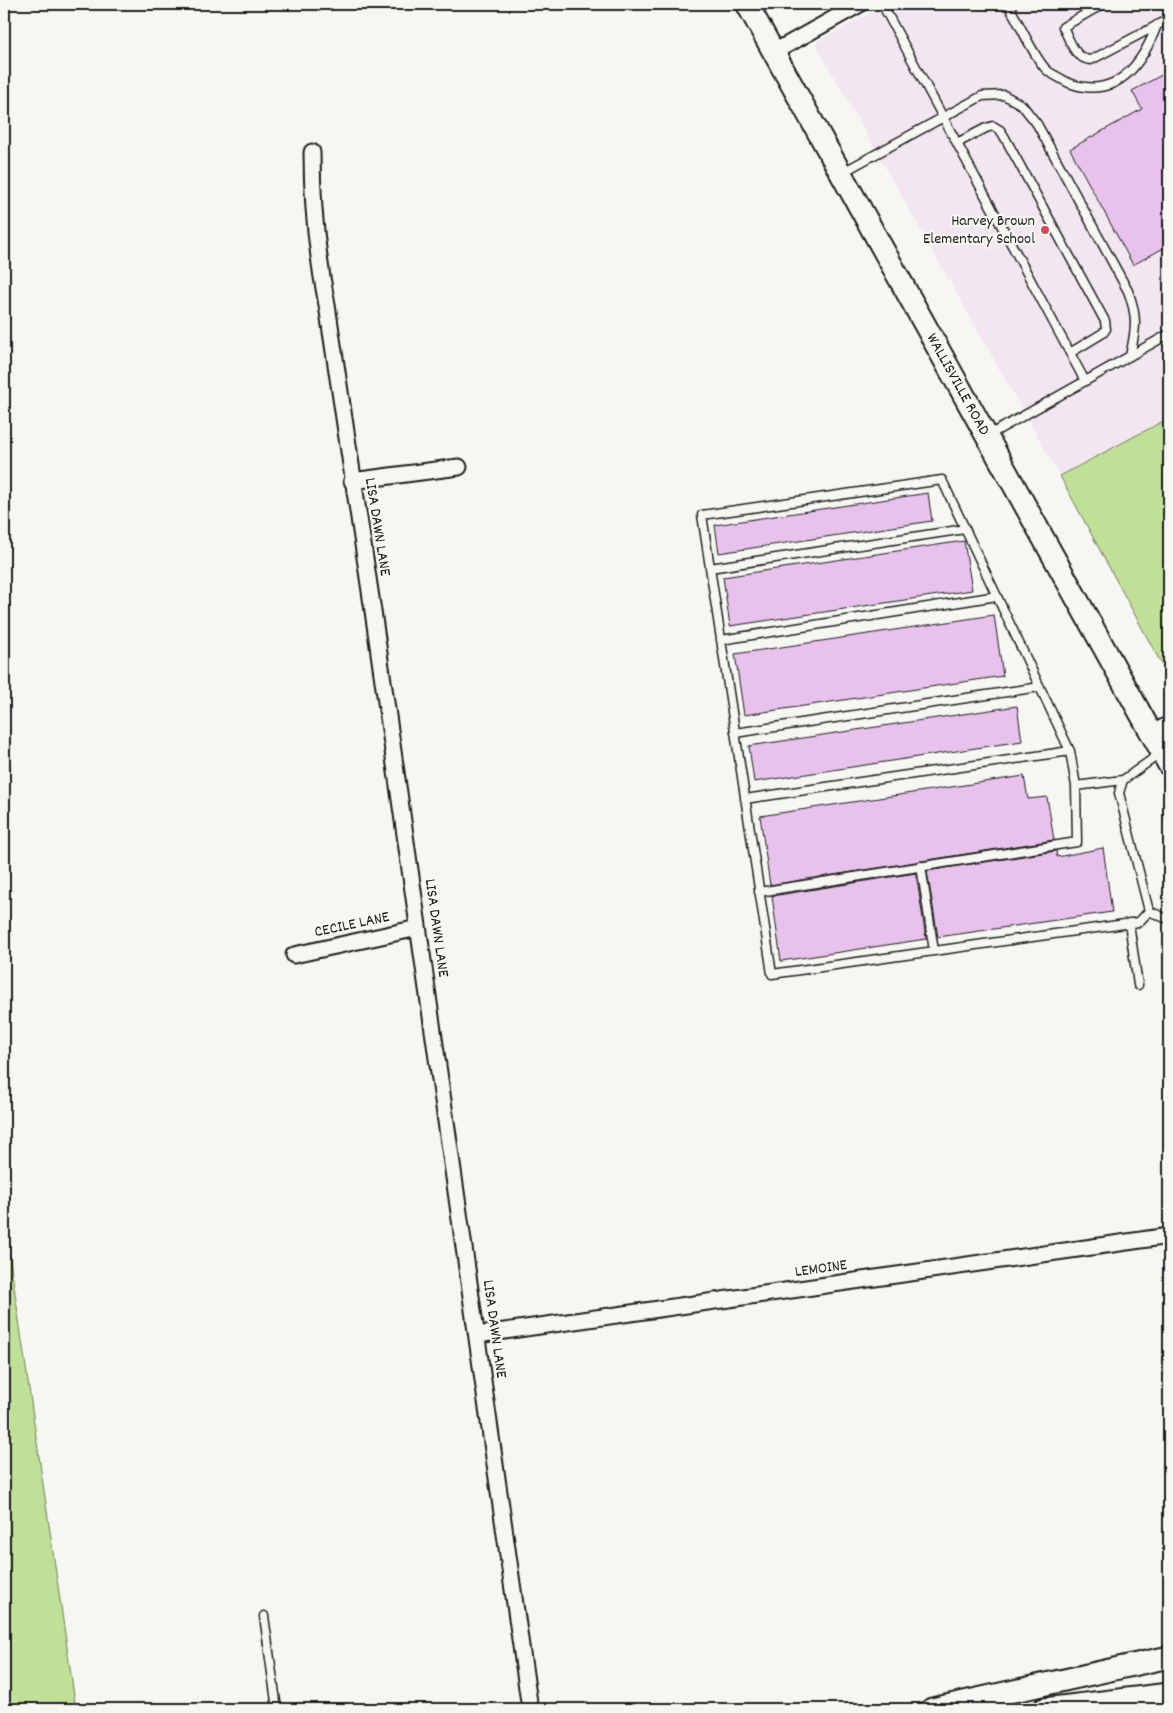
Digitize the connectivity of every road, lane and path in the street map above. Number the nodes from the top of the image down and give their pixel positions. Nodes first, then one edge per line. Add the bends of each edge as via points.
1 (748, 4) edge
2 (860, 4) edge
3 (882, 4) edge
4 (1012, 4) edge
5 (1104, 4) edge
6 (1169, 18) edge
7 (1157, 25) junction
8 (774, 52) junction
9 (943, 117) junction
10 (957, 143) junction
11 (312, 152) dead end
12 (841, 173) junction
13 (1169, 334) edge
14 (1070, 353) junction
15 (1130, 356) junction
16 (1085, 381) junction
17 (987, 436) junction
18 (459, 467) dead end
19 (352, 481) junction
20 (965, 529) junction
21 (710, 568) junction
22 (997, 596) junction
23 (721, 640) junction
24 (1040, 687) junction
25 (735, 733) junction
26 (1165, 749) edge
27 (1070, 751) junction
28 (1122, 780) junction
29 (1076, 786) junction
30 (745, 799) junction
31 (921, 866) junction
32 (759, 892) junction
33 (1149, 910) junction
34 (1169, 918) edge
35 (1129, 923) junction
36 (418, 928) junction
37 (934, 951) junction
38 (294, 955) dead end
39 (1138, 985) dead end
40 (1169, 1236) edge
41 (477, 1335) junction
42 (264, 1616) dead end
43 (1169, 1657) edge
44 (1169, 1694) edge
45 (277, 1709) edge
46 (530, 1709) edge
47 (932, 1709) edge
48 (1044, 1709) edge

1 - 8 main road, WALLISVILLE ROAD
2 - 8 street
3 - 9 lane
4 - 7 lane via 1011,10 1045,69 1071,85 1093,88 1116,82 1139,62
5 - 7 lane via 1063,27 1080,58 1091,60
6 - 7 lane
8 - 12 main road, WALLISVILLE ROAD
9 - 10 lane
9 - 12 lane
9 - 15 lane via 982,96 1004,95 1022,105 1037,124 1128,291 1136,321
10 - 14 lane
10 - 14 lane via 986,128 993,126 1000,130 1106,321 1103,333
11 - 19 street, LISA DAWN LANE via 312,197 322,281
12 - 17 main road, WALLISVILLE ROAD
13 - 15 lane
14 - 16 lane
15 - 16 lane
16 - 17 lane
17 - 26 main road, WALLISVILLE ROAD
18 - 19 street
19 - 36 street, LISA DAWN LANE
20 - 21 lane
20 - 21 lane via 942,480 702,515
20 - 22 lane
21 - 23 lane
22 - 23 lane
22 - 24 lane
23 - 25 lane
24 - 25 lane
24 - 27 lane
25 - 30 lane
26 - 28 lane
27 - 29 lane
27 - 30 lane
28 - 29 lane
28 - 33 lane via 1118,793
29 - 31 lane via 1077,842
30 - 32 lane
31 - 32 lane
31 - 37 lane
32 - 37 lane via 772,974
33 - 34 lane
33 - 35 lane via 1139,922
35 - 37 lane
35 - 39 lane
36 - 38 street, CECILE LANE
36 - 41 street, LISA DAWN LANE
40 - 41 street, LEMOINE
41 - 46 street, LISA DAWN LANE
42 - 45 lane
43 - 47 main road
44 - 48 main road

